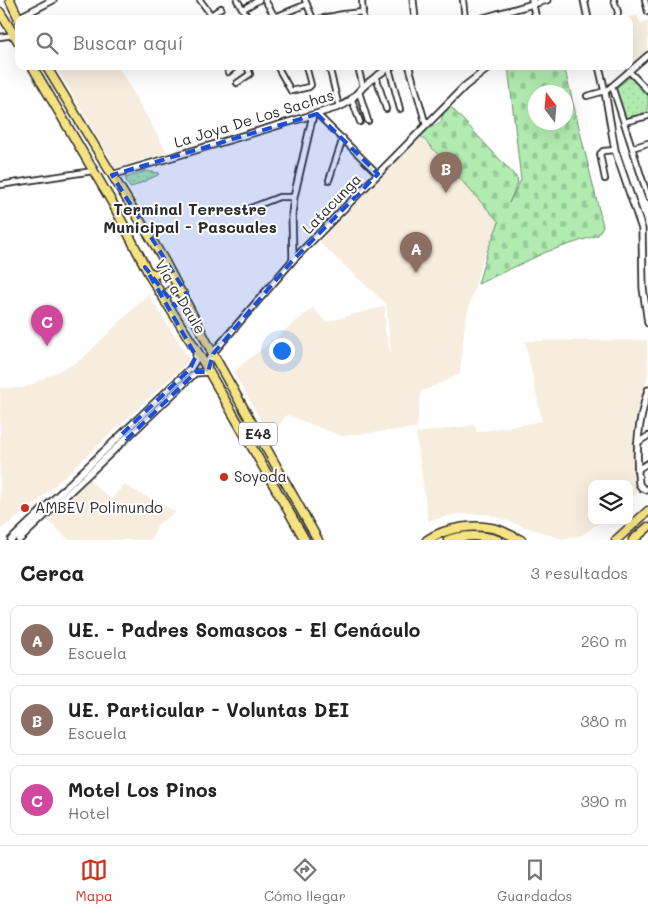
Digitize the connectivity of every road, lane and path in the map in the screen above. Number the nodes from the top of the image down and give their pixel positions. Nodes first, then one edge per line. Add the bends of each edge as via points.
1 (10, 0) edge
2 (53, 0) edge
3 (200, 0) edge
4 (237, 0) edge
5 (259, 0) edge
6 (265, 0) edge
7 (362, 0) edge
8 (413, 0) edge
9 (463, 0) edge
10 (547, 0) edge
11 (584, 0) edge
12 (614, 0) edge
13 (644, 0) edge
14 (306, 2) edge
15 (532, 2) edge
16 (220, 8) dead end
17 (243, 9) junction
18 (0, 12) edge
19 (363, 12) joint
20 (648, 12) edge
21 (18, 15) edge
22 (25, 15) edge
23 (211, 15) edge
24 (214, 15) edge
25 (247, 15) edge
26 (274, 15) edge
27 (279, 15) edge
28 (311, 15) edge
29 (338, 15) edge
30 (415, 15) edge
31 (465, 15) edge
32 (492, 15) edge
33 (535, 15) edge
34 (587, 15) edge
35 (618, 15) edge
36 (14, 35) joint
37 (0, 37) edge
38 (648, 55) edge
39 (633, 68) edge
40 (34, 70) edge
41 (48, 70) edge
42 (231, 70) edge
43 (248, 70) edge
44 (279, 70) edge
45 (307, 70) edge
46 (330, 70) edge
47 (359, 70) edge
48 (386, 70) edge
49 (392, 70) edge
50 (410, 70) edge
51 (486, 70) edge
52 (600, 70) edge
53 (629, 71) joint
54 (228, 72) dead end
55 (376, 76) junction
56 (237, 83) dead end
57 (612, 86) junction
58 (363, 87) junction
59 (648, 91) edge
60 (359, 92) junction
61 (605, 92) junction
62 (586, 96) dead end
63 (352, 100) junction
64 (339, 107) junction
65 (386, 109) dead end
66 (400, 109) dead end
67 (315, 115) junction
68 (648, 116) edge
69 (368, 121) dead end
70 (360, 122) dead end
71 (624, 122) junction
72 (426, 124) junction
73 (342, 138) junction
74 (648, 143) edge
75 (632, 148) junction
76 (615, 150) junction
77 (93, 172) junction
78 (648, 173) edge
79 (378, 174) junction
80 (641, 175) junction
81 (112, 176) junction
82 (606, 178) dead end
83 (329, 180) dead end
84 (0, 185) edge
85 (294, 197) junction
86 (648, 197) edge
87 (240, 212) dead end
88 (645, 229) edge
89 (164, 260) junction
90 (293, 260) junction
91 (145, 268) junction
92 (646, 287) edge
93 (182, 294) junction
94 (166, 303) junction
95 (648, 321) edge
96 (196, 350) junction
97 (213, 354) junction
98 (208, 372) junction
99 (648, 390) edge
100 (648, 410) edge
101 (640, 414) junction
102 (125, 436) junction
103 (648, 436) edge
104 (637, 443) junction
105 (648, 463) edge
106 (637, 470) junction
107 (648, 490) edge
108 (648, 511) edge
109 (304, 514) junction
110 (648, 526) edge
111 (618, 538) edge
112 (12, 540) edge
113 (20, 540) edge
114 (306, 540) edge
115 (318, 540) edge
116 (323, 540) edge
117 (427, 540) edge
118 (448, 540) edge
119 (498, 540) edge
120 (521, 540) edge
121 (612, 540) edge
122 (633, 540) edge

1 - 21 highway
2 - 22 street
3 - 23 street
4 - 17 street
5 - 17 street
6 - 26 street
7 - 19 street
8 - 30 street
9 - 31 street
10 - 15 street
11 - 34 street
12 - 35 street
13 - 20 street
14 - 27 street
14 - 28 street
15 - 32 street
15 - 33 street
16 - 24 street
17 - 25 street
18 - 36 highway
19 - 29 street
36 - 37 street
38 - 39 street
40 - 77 highway, Vía a Daule / E48
41 - 81 highway, Vía a Daule / E48
42 - 54 street
43 - 56 street via 250,74
44 - 45 street via 291,91 311,85
46 - 64 street
47 - 58 street
48 - 55 street, La Joya De Los Sachas
49 - 66 street
50 - 72 street
51 - 72 street, Latacunga
52 - 61 street
53 - 57 street
53 - 59 street
55 - 58 street, La Joya De Los Sachas
55 - 65 street
57 - 61 street
57 - 71 street
58 - 60 street, La Joya De Los Sachas
60 - 63 street, La Joya De Los Sachas
60 - 69 street
61 - 62 street
61 - 76 street
63 - 64 street, La Joya De Los Sachas
63 - 70 street
64 - 67 street, La Joya De Los Sachas
67 - 73 street
67 - 81 street, La Joya De Los Sachas
67 - 85 street
68 - 71 street
71 - 75 street
72 - 79 street, Latacunga
73 - 79 street
73 - 83 street
74 - 75 street
75 - 80 street
76 - 82 street via 600,154
76 - 88 street
77 - 84 street
77 - 91 highway, Vía a Daule / E48
78 - 80 street
79 - 90 street, Latacunga
80 - 86 street
81 - 89 highway, Vía a Daule / E48
85 - 87 street via 279,197
85 - 90 street
88 - 92 street
89 - 91 highway via 165,267 160,274 152,274
89 - 93 highway, Vía a Daule / E48
90 - 97 street, Latacunga
91 - 94 highway, Vía a Daule / E48
92 - 95 street
93 - 94 highway via 170,291 165,298
93 - 97 highway, Vía a Daule / E48
94 - 96 highway, Vía a Daule / E48
96 - 98 highway, Vía a Daule / E48
96 - 102 street via 193,365
97 - 98 street, Latacunga via 208,362
97 - 109 highway, Vía a Daule / E48
98 - 102 street via 195,372
98 - 114 highway, Vía a Daule / E48
99 - 101 street
100 - 101 street
101 - 104 street
102 - 112 street
102 - 113 street
103 - 104 street
104 - 106 street
105 - 106 street
106 - 107 street via 642,488
108 - 111 highway
109 - 115 highway, Vía a Daule / E48
109 - 116 highway
110 - 122 highway
111 - 121 highway
117 - 120 highway via 450,530 481,527 499,530
118 - 119 highway via 463,536

